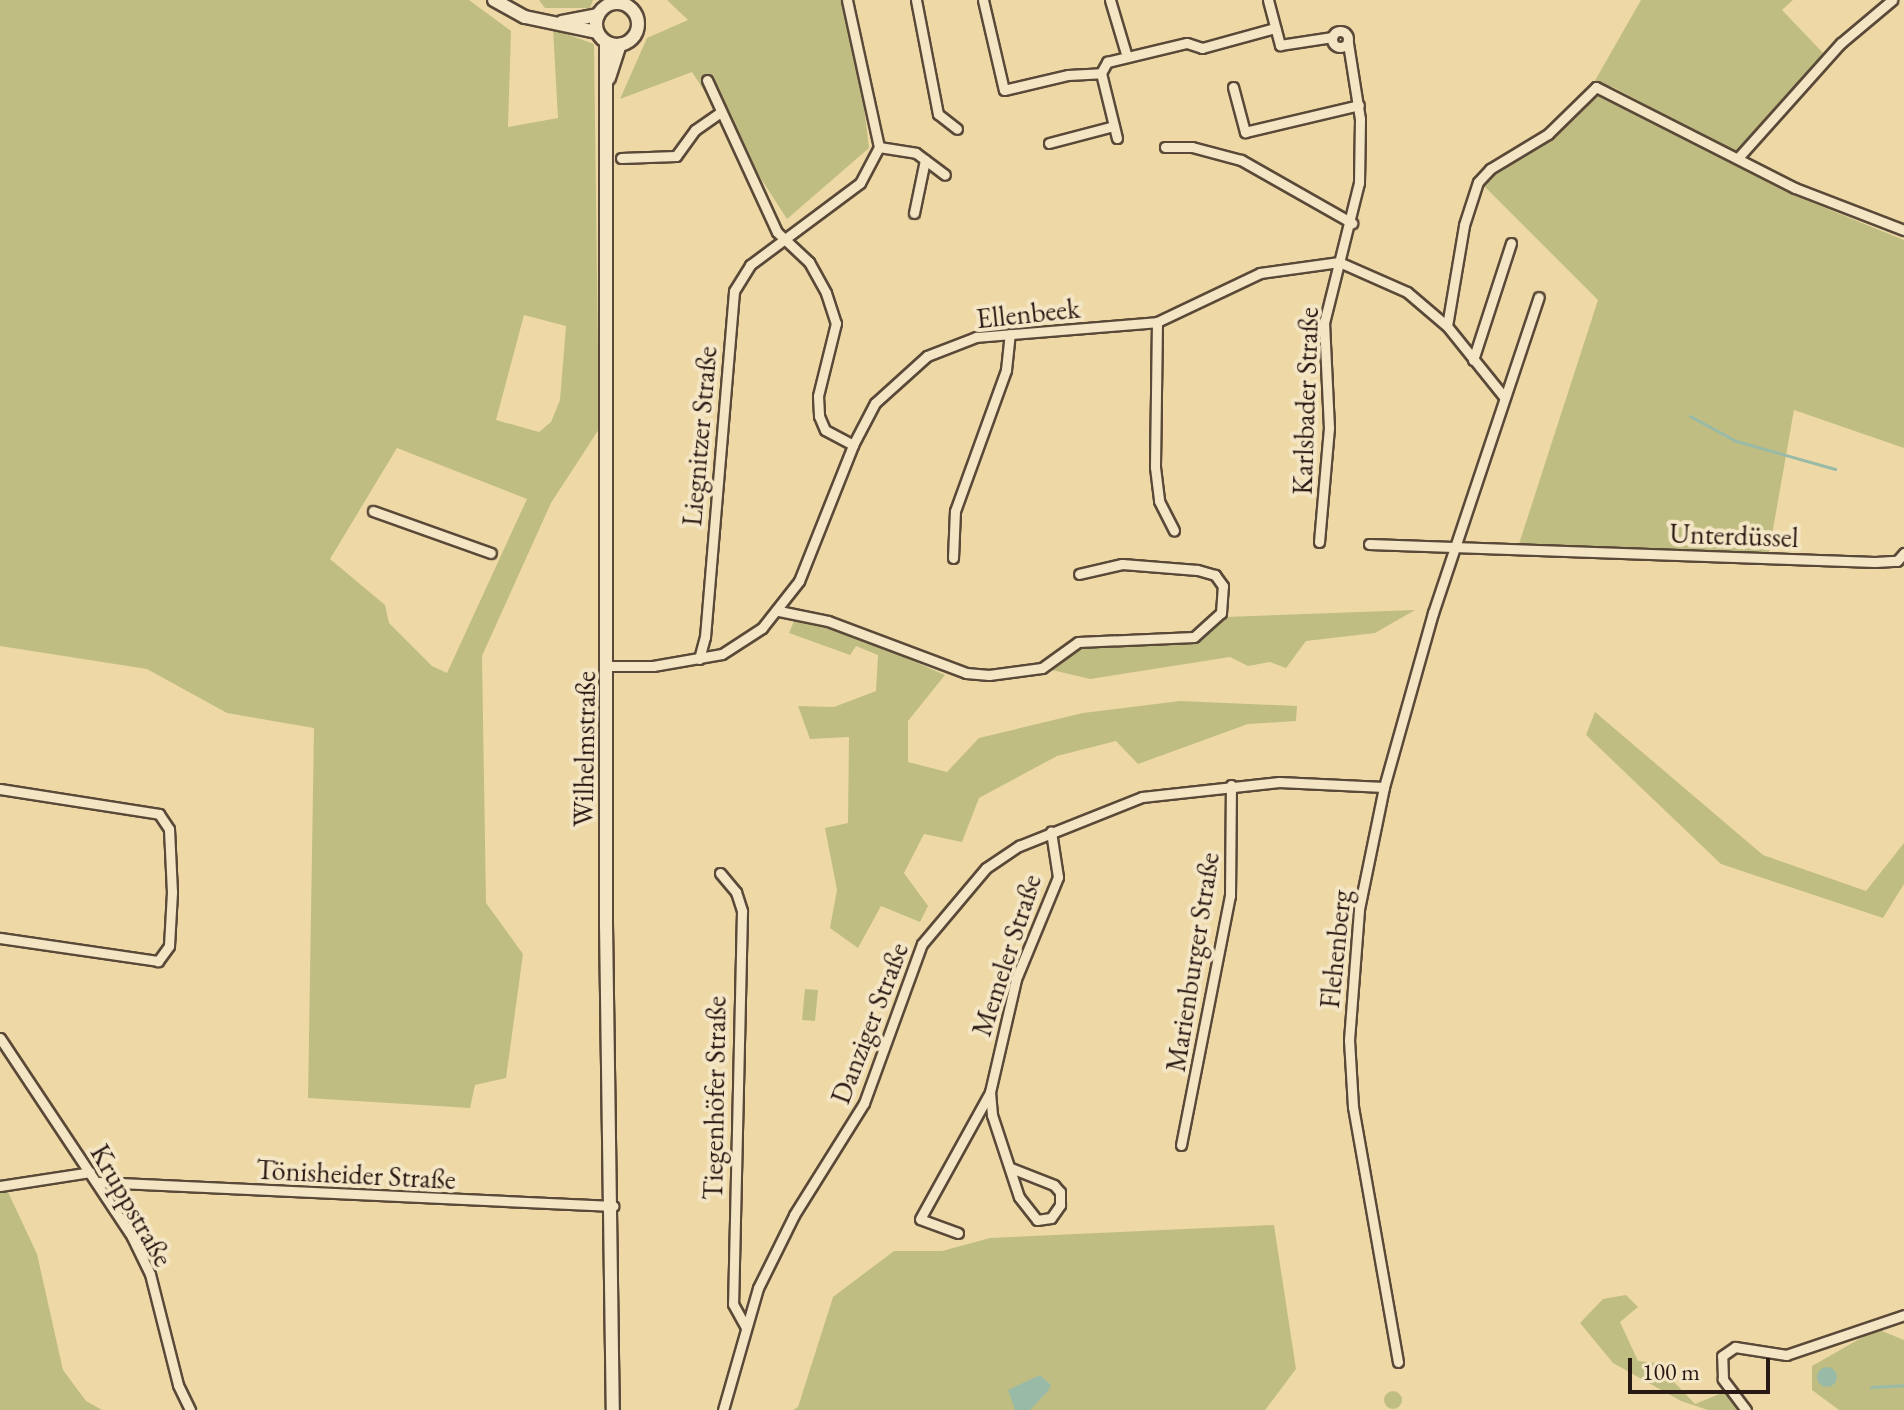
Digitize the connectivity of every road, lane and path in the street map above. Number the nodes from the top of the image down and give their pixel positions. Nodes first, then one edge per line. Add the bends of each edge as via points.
1 (494, 0) edge
2 (847, 0) edge
3 (916, 0) edge
4 (983, 0) edge
5 (1110, 0) edge
6 (1268, 0) edge
7 (1892, 0) edge
8 (607, 6) edge
9 (566, 24) junction
10 (1275, 28) junction
11 (595, 31) junction
12 (606, 42) junction
13 (620, 45) junction
14 (1127, 57) junction
15 (1101, 73) junction
16 (707, 80) dead end
17 (1233, 87) dead end
18 (606, 88) junction
19 (1359, 105) junction
20 (719, 113) junction
21 (1114, 126) junction
22 (957, 129) dead end
23 (1117, 138) dead end
24 (1049, 143) dead end
25 (879, 147) junction
26 (1165, 147) dead end
27 (621, 158) dead end
28 (1738, 158) junction
29 (925, 160) junction
30 (945, 175) dead end
31 (914, 213) dead end
32 (1352, 223) junction
33 (1904, 230) edge
34 (785, 240) junction
35 (1511, 243) dead end
36 (1339, 262) junction
37 (1539, 297) dead end
38 (1157, 322) junction
39 (1447, 326) junction
40 (1010, 334) junction
41 (1473, 360) junction
42 (1504, 397) junction
43 (853, 445) junction
44 (373, 511) dead end
45 (1174, 530) dead end
46 (1319, 542) dead end
47 (1369, 544) dead end
48 (1453, 548) junction
49 (491, 553) dead end
50 (1904, 553) edge
51 (953, 558) dead end
52 (1079, 574) dead end
53 (779, 611) junction
54 (699, 659) junction
55 (609, 666) junction
56 (1231, 785) junction
57 (1384, 787) junction
58 (0, 789) edge
59 (1051, 832) junction
60 (720, 873) dead end
61 (0, 938) edge
62 (0, 1038) edge
63 (990, 1092) junction
64 (1181, 1145) dead end
65 (1011, 1168) junction
66 (90, 1172) junction
67 (98, 1182) junction
68 (0, 1186) edge
69 (613, 1206) junction
70 (958, 1233) dead end
71 (1904, 1315) edge
72 (746, 1327) junction
73 (1398, 1362) dead end
74 (190, 1410) edge
75 (613, 1410) edge
76 (723, 1410) edge
77 (1746, 1410) edge

1 - 9 main road via 551,24
2 - 25 street
3 - 22 street via 938,114
4 - 15 street via 1004,90
5 - 14 street
6 - 10 street
7 - 28 street via 1841,43
8 - 9 main road
8 - 11 main road
8 - 13 main road via 631,9 638,23 633,38
9 - 11 main road
10 - 14 street via 1202,48 1187,43
10 - 19 street, Karlsbader Straße via 1280,45 1332,37 1336,46 1348,43
11 - 12 main road
12 - 13 main road
12 - 18 main road, Wilhelmstraße
13 - 18 main road, Wilhelmstraße
14 - 15 street via 1107,62
15 - 21 street
16 - 20 street
17 - 19 street via 1245,132
18 - 55 main road, Wilhelmstraße
19 - 32 street, Karlsbader Straße via 1359,183
20 - 27 street via 695,130 676,156
20 - 34 street
21 - 23 street
21 - 24 street
25 - 29 street via 916,153
25 - 34 street, Liegnitzer Straße via 860,183
26 - 32 street via 1220,152
28 - 33 street via 1795,188
28 - 39 street via 1596,87 1548,134 1478,182 1464,225
29 - 30 street
29 - 31 street
32 - 36 street, Karlsbader Straße
34 - 43 street via 815,271 836,323 818,396 819,416 825,430
34 - 54 street, Liegnitzer Straße via 750,265 734,291
35 - 41 street
36 - 38 street, Ellenbeek via 1260,273
36 - 39 street via 1407,292
36 - 46 street, Karlsbader Straße via 1324,323 1329,428
37 - 42 street, Flehenberg
38 - 40 street, Ellenbeek
38 - 45 street via 1155,467 1159,501
39 - 41 street
40 - 43 street, Ellenbeek via 976,337 927,356 875,403
40 - 51 street via 1006,370 955,511
41 - 42 street
42 - 48 street, Flehenberg
43 - 53 street, Ellenbeek via 815,548
44 - 49 street
47 - 48 street
48 - 50 street, Unterdüssel via 1875,562 1897,561
48 - 57 street, Flehenberg
52 - 53 street via 1122,564 1197,570 1215,575 1223,586 1221,613 1194,637 1078,642 1042,668 989,675 966,673 828,621
53 - 54 street, Ellenbeek via 745,642
54 - 55 street, Ellenbeek
55 - 69 main road, Wilhelmstraße via 606,929
56 - 57 street, Danziger Straße
56 - 59 street, Danziger Straße via 1142,797
56 - 64 street, Marienburger Straße via 1230,896
57 - 73 street, Flehenberg via 1359,909 1349,1040 1360,1160
58 - 61 street via 159,814 169,829 172,892 169,946 158,961
59 - 63 street, Memeler Straße via 1058,877 1016,979
59 - 72 street, Danziger Straße via 986,868 922,944 864,1103 775,1248
60 - 72 street, Tiegenhöfer Straße via 736,892 742,911 733,1304
62 - 66 street, Kruppstraße
63 - 65 street, Memeler Straße via 992,1115
63 - 70 street, Memeler Straße via 920,1219
65 - 65 street, Memeler Straße via 1026,1211 1037,1220 1051,1218 1060,1205 1060,1192
66 - 67 street, Kruppstraße
66 - 68 street
67 - 69 street, Tönisheider Straße
67 - 74 street, Kruppstraße via 150,1274 178,1385
69 - 75 main road, Wilhelmstraße
71 - 77 street via 1786,1355 1735,1347 1722,1356 1723,1379
72 - 76 street, Danziger Straße

